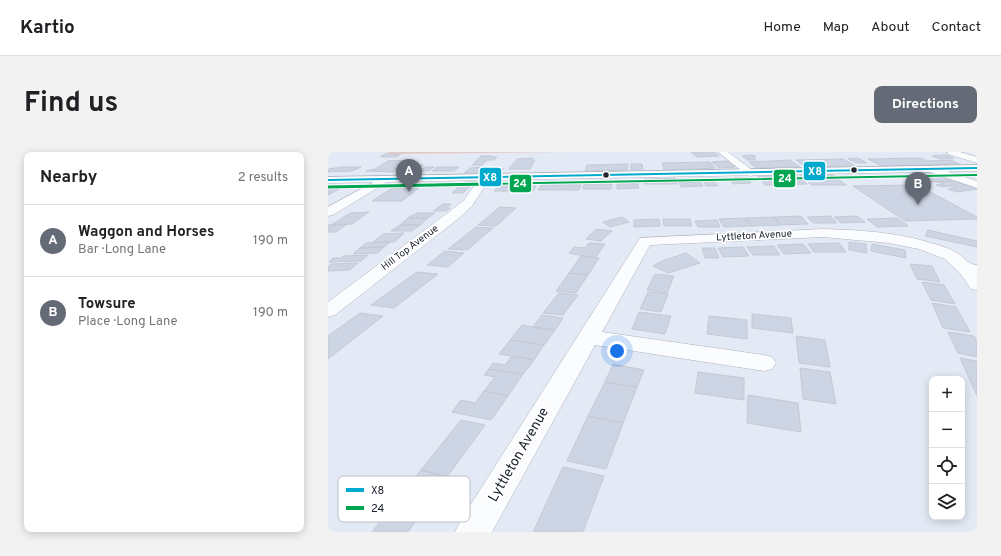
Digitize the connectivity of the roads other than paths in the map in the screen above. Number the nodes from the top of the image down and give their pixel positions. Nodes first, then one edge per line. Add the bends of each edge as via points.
1 (722, 152) edge
2 (951, 152) edge
3 (977, 160) edge
4 (977, 168) edge
5 (930, 170) junction
6 (751, 173) junction
7 (485, 178) junction
8 (328, 180) edge
9 (383, 180) junction
10 (977, 185) edge
11 (328, 212) edge
12 (974, 275) edge
13 (328, 311) edge
14 (588, 337) junction
15 (764, 363) dead end
16 (473, 532) edge

1 - 6 street
2 - 3 street
4 - 5 street
5 - 6 street
5 - 10 street
6 - 7 street
7 - 9 street
7 - 13 street, Hill Top Avenue via 468,203 454,215
8 - 9 street
9 - 11 street
12 - 14 street, Lyttleton Avenue via 949,255 934,249 849,234 645,241
14 - 15 street
14 - 16 street, Lyttleton Avenue

